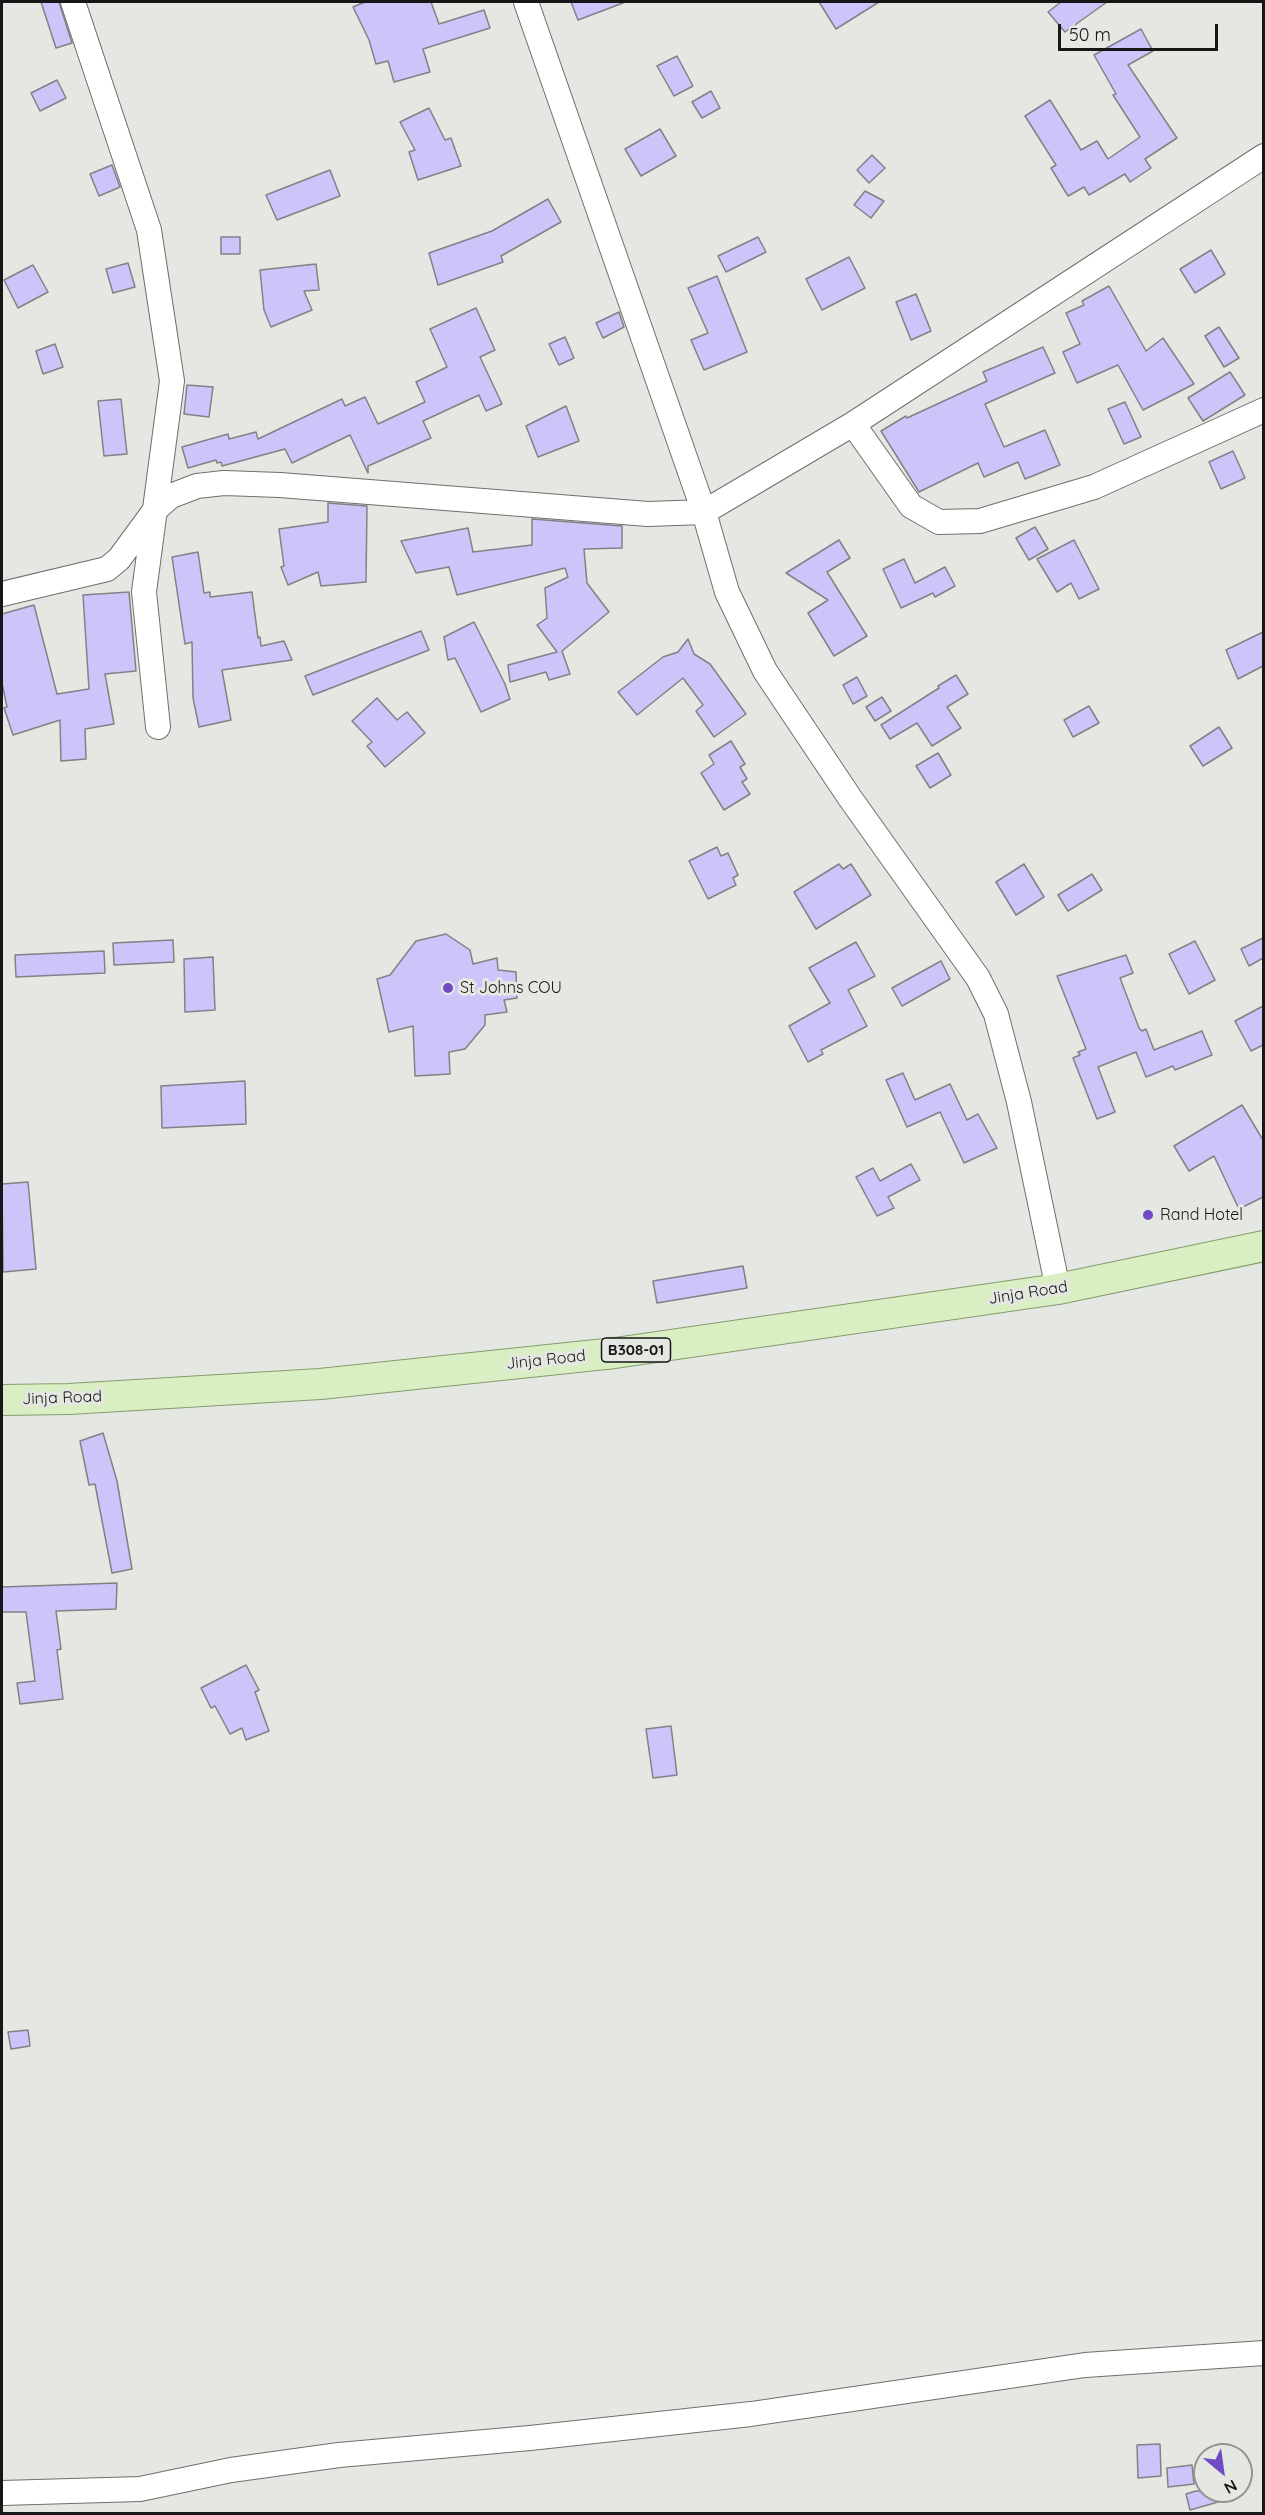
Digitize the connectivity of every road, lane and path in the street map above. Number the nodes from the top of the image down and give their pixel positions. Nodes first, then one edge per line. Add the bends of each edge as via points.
1 (73, 2) edge
2 (526, 2) edge
3 (1263, 156) edge
4 (1263, 410) edge
5 (853, 424) junction
6 (155, 510) junction
7 (704, 512) junction
8 (2, 594) edge
9 (158, 727) dead end
10 (1263, 1246) edge
11 (1058, 1289) junction
12 (2, 1400) edge
13 (1263, 2353) edge
14 (2, 2493) edge

1 - 6 street via 149,230 172,381
2 - 7 street
3 - 5 street
4 - 5 street via 1094,487 980,521 939,522 912,506
5 - 7 street
6 - 7 street via 171,496 197,486 224,483 648,514
6 - 8 street via 118,560 107,568
6 - 9 street via 144,592
7 - 11 street via 727,592 765,671 978,978 996,1014 1019,1102
10 - 11 main road, Jinja Road / B308-01
11 - 12 main road, Jinja Road / B308-01 via 591,1356 320,1384
13 - 14 street via 1085,2364 751,2414 339,2455 231,2470 140,2489

